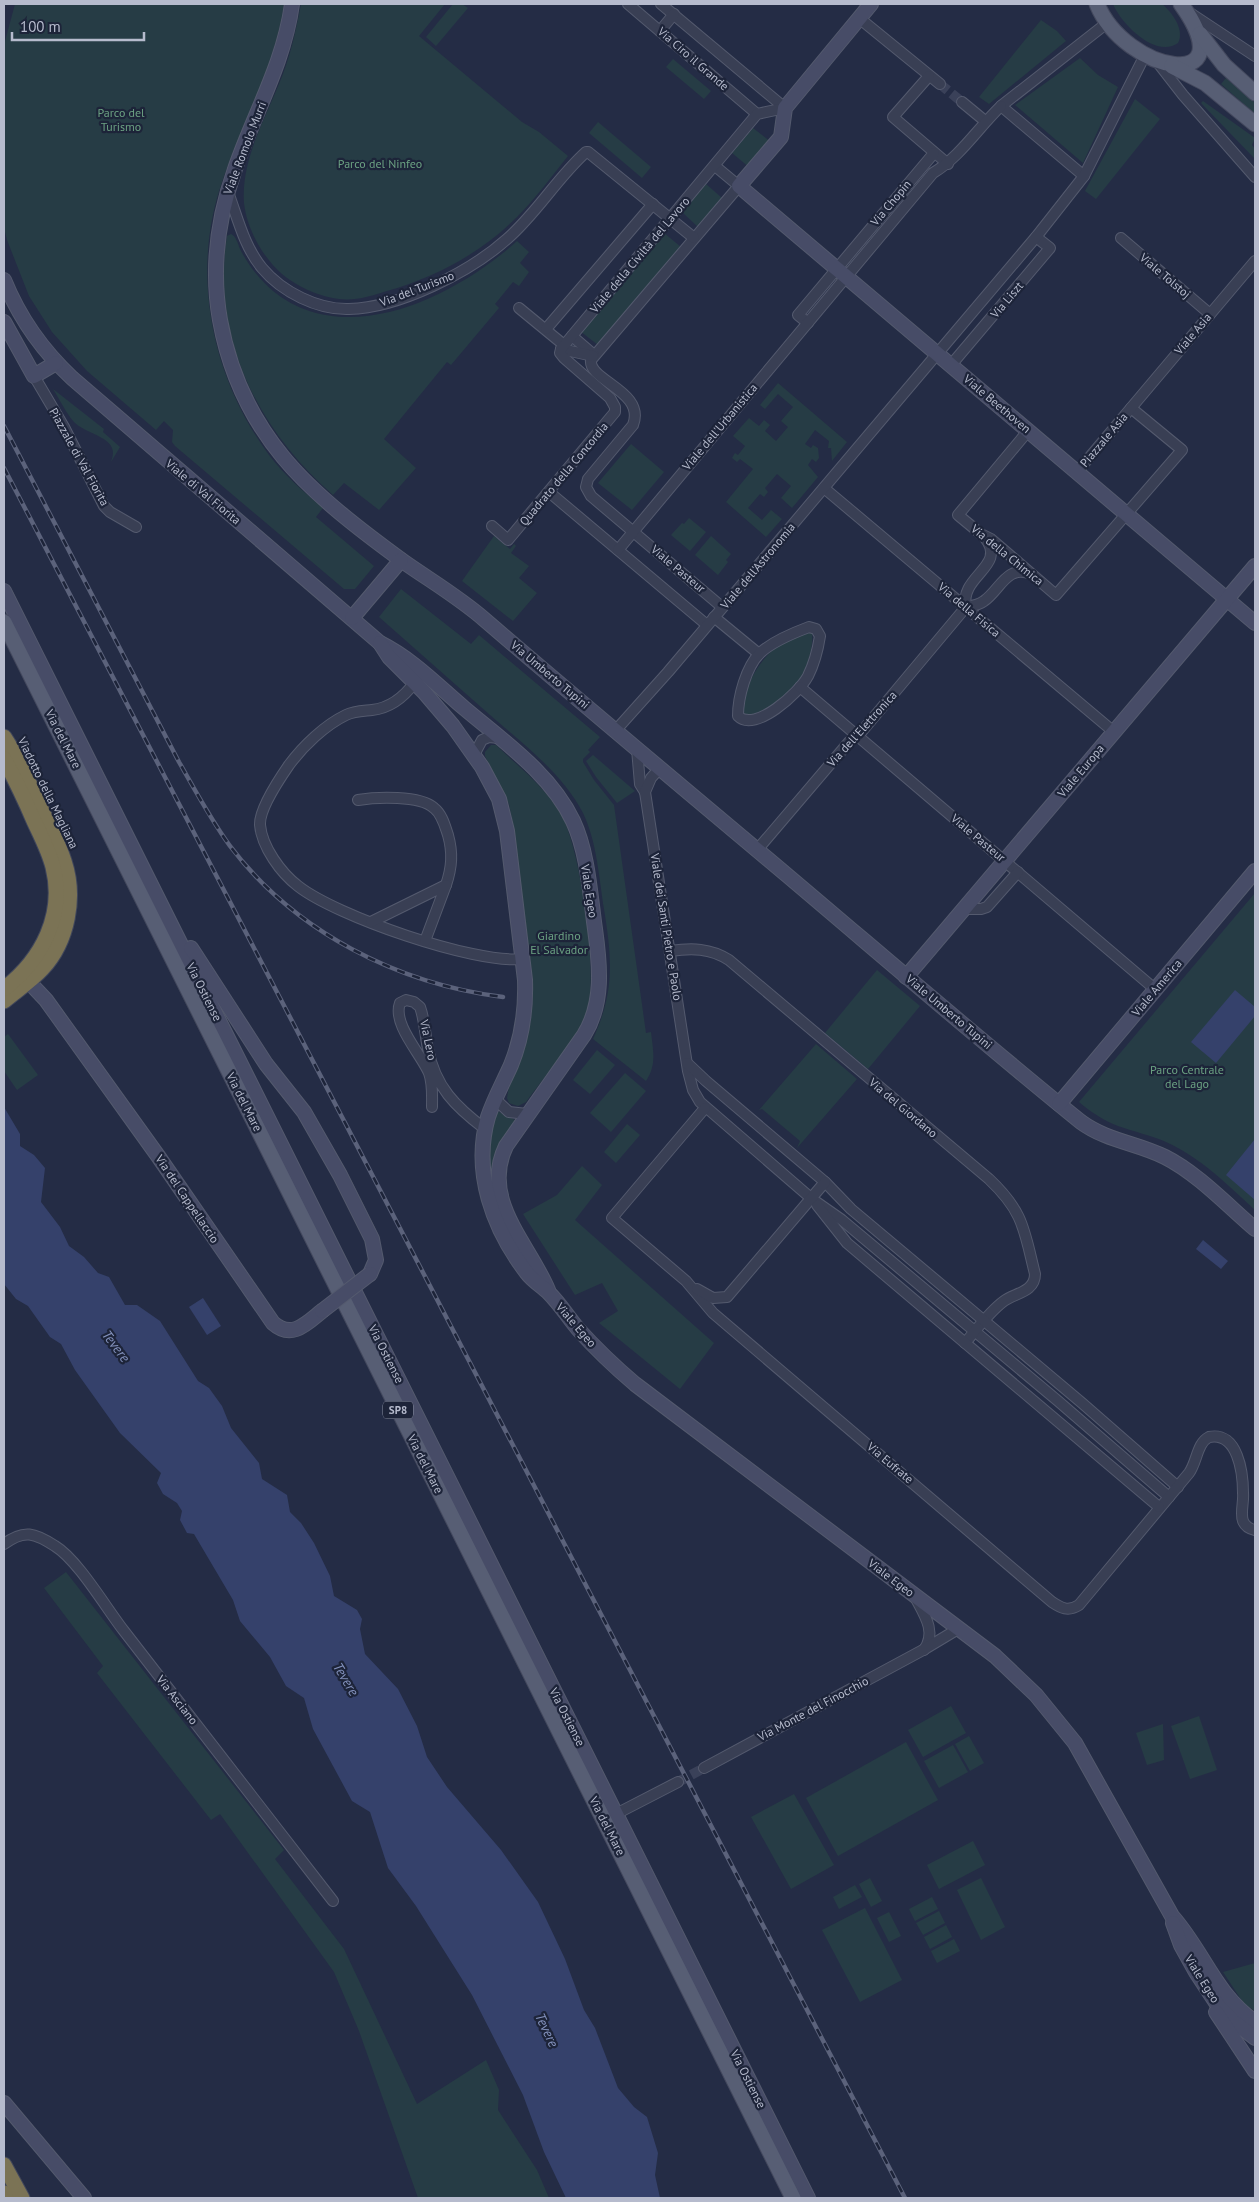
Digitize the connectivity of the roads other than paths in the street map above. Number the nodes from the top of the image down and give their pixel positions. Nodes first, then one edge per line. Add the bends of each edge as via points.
1 (292, 4) edge
2 (628, 4) edge
3 (662, 4) edge
4 (871, 4) edge
5 (1183, 6) edge
6 (1098, 10) edge
7 (674, 14) junction
8 (859, 18) junction
9 (1197, 28) junction
10 (660, 31) junction
11 (1255, 56) edge
12 (1156, 60) junction
13 (929, 76) junction
14 (940, 84) tunnel mouth
15 (1255, 93) edge
16 (962, 102) tunnel mouth
17 (1001, 106) junction
18 (784, 108) junction
19 (757, 114) junction
20 (985, 121) junction
21 (1255, 124) edge
22 (934, 152) junction
23 (948, 164) junction
24 (715, 166) junction
25 (1084, 176) junction
26 (1255, 177) edge
27 (739, 186) junction
28 (228, 191) junction
29 (653, 204) junction
30 (670, 219) junction
31 (1036, 237) junction
32 (694, 238) junction
33 (1120, 238) dead end
34 (1255, 261) edge
35 (841, 272) junction
36 (4, 280) edge
37 (369, 307) junction
38 (519, 308) dead end
39 (1210, 314) junction
40 (359, 316) dead end
41 (4, 322) edge
42 (546, 329) junction
43 (572, 336) junction
44 (562, 347) junction
45 (937, 354) junction
46 (594, 355) junction
47 (56, 363) junction
48 (951, 366) junction
49 (34, 376) junction
50 (898, 400) joint
51 (1131, 408) junction
52 (1028, 431) junction
53 (1077, 472) junction
54 (588, 479) joint
55 (824, 488) junction
56 (549, 492) junction
57 (1127, 514) junction
58 (492, 526) dead end
59 (136, 527) dead end
60 (632, 531) junction
61 (981, 534) junction
62 (618, 550) junction
63 (401, 560) junction
64 (1255, 566) edge
65 (1032, 575) junction
66 (4, 591) edge
67 (1227, 599) junction
68 (722, 607) junction
69 (966, 607) junction
70 (714, 617) junction
71 (352, 618) junction
72 (4, 622) edge
73 (1255, 623) edge
74 (707, 625) junction
75 (380, 643) junction
76 (759, 654) junction
77 (415, 682) junction
78 (800, 687) junction
79 (613, 728) junction
80 (1114, 732) junction
81 (858, 736) junction
82 (4, 737) edge
83 (499, 738) junction
84 (637, 749) junction
85 (474, 756) junction
86 (4, 759) edge
87 (660, 768) junction
88 (4, 781) edge
89 (645, 792) junction
90 (358, 800) dead end
91 (32, 817) junction
92 (757, 850) junction
93 (1005, 861) junction
94 (1255, 871) edge
95 (1018, 872) junction
96 (446, 884) junction
97 (965, 908) junction
98 (168, 920) junction
99 (371, 922) junction
100 (425, 940) junction
101 (670, 951) junction
102 (522, 959) junction
103 (37, 965) junction
104 (906, 977) junction
105 (29, 982) junction
106 (1156, 990) junction
107 (7, 992) edge
108 (688, 1063) junction
109 (495, 1099) junction
110 (1059, 1104) junction
111 (432, 1107) dead end
112 (705, 1108) junction
113 (526, 1114) junction
114 (485, 1130) junction
115 (825, 1182) junction
116 (812, 1199) junction
117 (1255, 1229) edge
118 (892, 1243) junction
119 (883, 1254) junction
120 (873, 1265) junction
121 (933, 1277) junction
122 (686, 1282) junction
123 (923, 1288) junction
124 (549, 1293) junction
125 (914, 1299) junction
126 (985, 1320) junction
127 (974, 1332) junction
128 (965, 1342) junction
129 (1029, 1359) junction
130 (1020, 1370) junction
131 (1011, 1381) junction
132 (1082, 1403) junction
133 (1073, 1414) junction
134 (1063, 1426) junction
135 (1135, 1449) junction
136 (1126, 1460) junction
137 (1116, 1470) junction
138 (1178, 1487) junction
139 (1169, 1497) junction
140 (1159, 1508) junction
141 (1255, 1530) edge
142 (4, 1544) edge
143 (915, 1596) junction
144 (958, 1629) junction
145 (924, 1650) junction
146 (704, 1768) tunnel mouth
147 (678, 1782) tunnel mouth
148 (616, 1814) junction
149 (333, 1901) dead end
150 (1172, 1916) junction
151 (1199, 1978) junction
152 (1253, 2030) edge
153 (1251, 2052) edge
154 (1255, 2071) edge
155 (4, 2103) edge
156 (4, 2165) edge
157 (4, 2193) edge
158 (6, 2198) edge
159 (22, 2198) edge
160 (84, 2198) edge
161 (793, 2198) edge
162 (808, 2198) edge

1 - 28 main road, Viale Romolo Murri via 276,68
2 - 10 street, Via Ciro il Grande
3 - 7 street, Via Ciro il Grande
4 - 8 main road
5 - 9 main road
5 - 11 street
6 - 12 main road via 1126,43
6 - 17 street, Via Chopin
7 - 10 street
7 - 18 street, Via Ciro il Grande
8 - 13 street
8 - 18 main road
9 - 12 main road via 1202,45 1197,58 1187,64
9 - 15 main road via 1224,65
10 - 19 street, Via Ciro il Grande
12 - 21 main road via 1202,81
12 - 25 street, Via Liszt
12 - 26 street
13 - 14 street
13 - 22 street via 893,117
16 - 20 street
17 - 20 street, Via Chopin
17 - 25 street
18 - 19 street
18 - 27 main road via 781,137
19 - 24 street, Viale della Civiltà del Lavoro
20 - 23 street, Via Chopin
22 - 23 street
22 - 35 street, Via Chopin
23 - 35 street, Via Chopin via 933,173
24 - 27 street
24 - 30 street, Viale della Civiltà del Lavoro
25 - 31 street, Via Liszt
27 - 32 street
27 - 35 main road, Viale Beethoven
28 - 37 street, Via del Turismo via 252,252 280,285 322,306 344,309
28 - 63 main road, Viale Romolo Murri via 218,238 219,317 230,362 244,396 292,468
29 - 30 street
29 - 37 street, Via del Turismo via 588,152 584,153 520,227 482,259 436,284
29 - 42 street, Viale della Civiltà del Lavoro
30 - 32 street
30 - 43 street, Viale della Civiltà del Lavoro
31 - 45 street, Via Liszt
31 - 48 street, Via Liszt via 1050,248
32 - 46 street
33 - 39 street, Viale Tolstoj
34 - 39 street, Viale Asia
35 - 45 main road, Viale Beethoven
35 - 60 street, Viale dell'Urbanistica via 808,323
36 - 47 main road, Viale di Val Fiorita via 26,323
37 - 40 street
38 - 42 street, Quadrato della Concordia
39 - 51 street, Viale Asia
41 - 49 main road
42 - 44 street, Quadrato della Concordia
43 - 44 street, Viale della Civiltà del Lavoro
43 - 46 street, Quadrato della Concordia
44 - 46 street, Quadrato della Concordia
44 - 56 street, Quadrato della Concordia via 562,357 610,398 616,410
45 - 48 main road, Viale Beethoven
45 - 50 street, Via Liszt
46 - 54 street, Quadrato della Concordia via 591,367 628,399 635,416 628,431
47 - 49 main road
47 - 71 main road, Viale di Val Fiorita
48 - 52 main road, Viale Beethoven
49 - 59 street, Piazzale di Val Fiorita via 104,506
50 - 55 street, Viale dell'Astronomia
51 - 53 street, Piazzale Asia
51 - 57 street, Piazzale Asia via 1182,450
52 - 53 main road, Viale Beethoven
52 - 61 street, Via della Chimica via 958,515
53 - 57 main road, Viale Beethoven
54 - 60 street, Viale Pasteur via 588,493
55 - 68 street, Viale dell'Astronomia
55 - 69 street, Via della Fisica
56 - 58 street, Quadrato della Concordia via 508,540
56 - 62 street, Viale Pasteur
57 - 65 street, Via della Chimica via 1056,595
57 - 67 main road, Viale Beethoven
60 - 62 street
60 - 68 street, Viale Pasteur
61 - 65 street, Via della Chimica
61 - 69 street via 990,544 992,553 966,592
62 - 74 street, Viale Pasteur
63 - 71 main road
63 - 79 main road, Via Umberto Tupini via 471,608
64 - 67 main road, Viale Europa
65 - 69 street via 1014,572 987,600
66 - 98 main road, Via Ostiense
67 - 73 main road, Viale Beethoven
67 - 80 main road, Viale Europa
68 - 70 street, Viale dell'Astronomia
69 - 80 street, Via della Fisica
69 - 81 street, Via dell'Elettronica
70 - 74 street, Viale dell'Astronomia
70 - 76 street
71 - 75 main road, Viale Egeo
72 - 161 main road, Via del Mare / SP8
74 - 79 street, Viale dell'Astronomia
75 - 77 main road, Viale Egeo via 389,657
75 - 83 main road, Viale Egeo via 407,659
76 - 78 street via 798,631 816,628 820,636 818,646 807,678
76 - 78 street via 738,706 738,716 742,720 748,722 762,718
77 - 85 main road, Viale Egeo
77 - 99 street via 395,703 347,715 309,742 284,772 260,817 267,845 292,881 314,896
78 - 81 street, Viale Pasteur
79 - 84 main road, Via Umberto Tupini
80 - 93 main road, Viale Europa
81 - 92 street, Via dell'Elettronica via 849,742
81 - 93 street, Viale Pasteur
82 - 103 highway, Viadotto della Magliana via 62,854 68,877 69,906 65,928 54,952
83 - 85 street via 482,740
83 - 113 main road, Viale Egeo via 545,780 573,821 586,870 599,968 598,998 592,1020
84 - 87 main road, Viale Umberto Tupini
84 - 89 street, Viale dei Santi Pietro e Paolo via 640,784
85 - 102 main road, Viale Egeo via 497,794 503,813
86 - 91 highway, Viadotto della Magliana
87 - 89 street
87 - 92 main road, Viale Umberto Tupini
88 - 91 highway
89 - 101 street, Viale dei Santi Pietro e Paolo
90 - 96 street via 419,800 435,808 443,821 451,849 451,868
91 - 103 highway, Viadotto della Magliana via 52,863 56,892 50,930
92 - 104 main road, Viale Umberto Tupini
93 - 95 street, Viale Pasteur
93 - 97 main road, Viale Europa
94 - 106 main road, Viale America
95 - 97 street via 987,908
95 - 106 street, Viale Pasteur
96 - 99 street
96 - 100 street
97 - 104 main road, Viale Europa
98 - 105 main road, Via del Cappellaccio, bridge via 262,1058 300,1106 370,1233 376,1257 370,1274 293,1331 278,1327 266,1314 158,1156 46,1000
98 - 148 main road, Via Ostiense
99 - 100 street
100 - 102 street via 488,958
101 - 108 street, Viale dei Santi Pietro e Paolo
101 - 126 street, Via del Giordano via 700,949 729,960 1008,1198 1021,1220 1034,1279 1029,1288 1003,1302
102 - 109 main road, Viale Egeo via 525,1003 520,1035
103 - 105 highway, Viadotto della Magliana
103 - 107 highway, Viadotto della Magliana
104 - 110 main road, Viale Umberto Tupini
105 - 107 highway, Viadotto della Magliana
106 - 110 main road, Viale America
108 - 112 street, Viale dei Santi Pietro e Paolo via 693,1090
108 - 115 street
109 - 113 street via 510,1112
109 - 114 main road, Viale Egeo
110 - 117 main road, Viale Umberto Tupini via 1102,1136 1156,1153 1173,1162
111 - 114 street, Via Lero via 428,1071 399,1018 399,1006 406,1000 420,1007 430,1059 445,1092
112 - 116 street, Viale dei Santi Pietro e Paolo
112 - 122 street via 612,1218
113 - 124 main road, Viale Egeo via 502,1155 499,1186 507,1216
114 - 124 main road, Viale Egeo via 482,1149 484,1176 496,1222 526,1272
115 - 116 street
115 - 118 street
116 - 119 street
116 - 120 street via 840,1236
116 - 122 street via 727,1297 713,1298
118 - 119 street
118 - 121 street
119 - 120 street
119 - 123 street
120 - 125 street
121 - 123 street
121 - 126 street
122 - 140 street, Via Eufrate via 713,1313 1062,1608 1069,1609 1081,1603
123 - 125 street
123 - 127 street
124 - 143 main road, Viale Egeo via 583,1335 635,1384
125 - 128 street
126 - 127 street
126 - 129 street
127 - 128 street
127 - 130 street
128 - 131 street
129 - 130 street
129 - 132 street
130 - 131 street
130 - 133 street
131 - 134 street
132 - 133 street
132 - 135 street
133 - 134 street
133 - 136 street
134 - 137 street
135 - 136 street
135 - 138 street
136 - 137 street
136 - 139 street
137 - 140 street
138 - 139 street
138 - 141 street via 1194,1464 1205,1439 1215,1436 1226,1440 1233,1447 1239,1463 1243,1519
139 - 140 street
142 - 149 street, Via Asciano via 30,1533 56,1546 70,1558
143 - 144 main road, Viale Egeo
143 - 145 street via 930,1632
144 - 145 street, Via Monte del Finocchio
144 - 150 main road, Viale Egeo via 1019,1677 1063,1726 1089,1765
145 - 146 street, Via Monte del Finocchio
147 - 148 street
148 - 162 main road, Via Ostiense
150 - 151 main road, Viale Egeo via 1179,1939
150 - 152 main road, Viale Egeo via 1216,1983
151 - 152 main road, Viale Egeo via 1227,2016
151 - 153 main road via 1216,2012
152 - 153 main road
153 - 154 main road
155 - 160 main road
156 - 159 highway
157 - 158 highway

